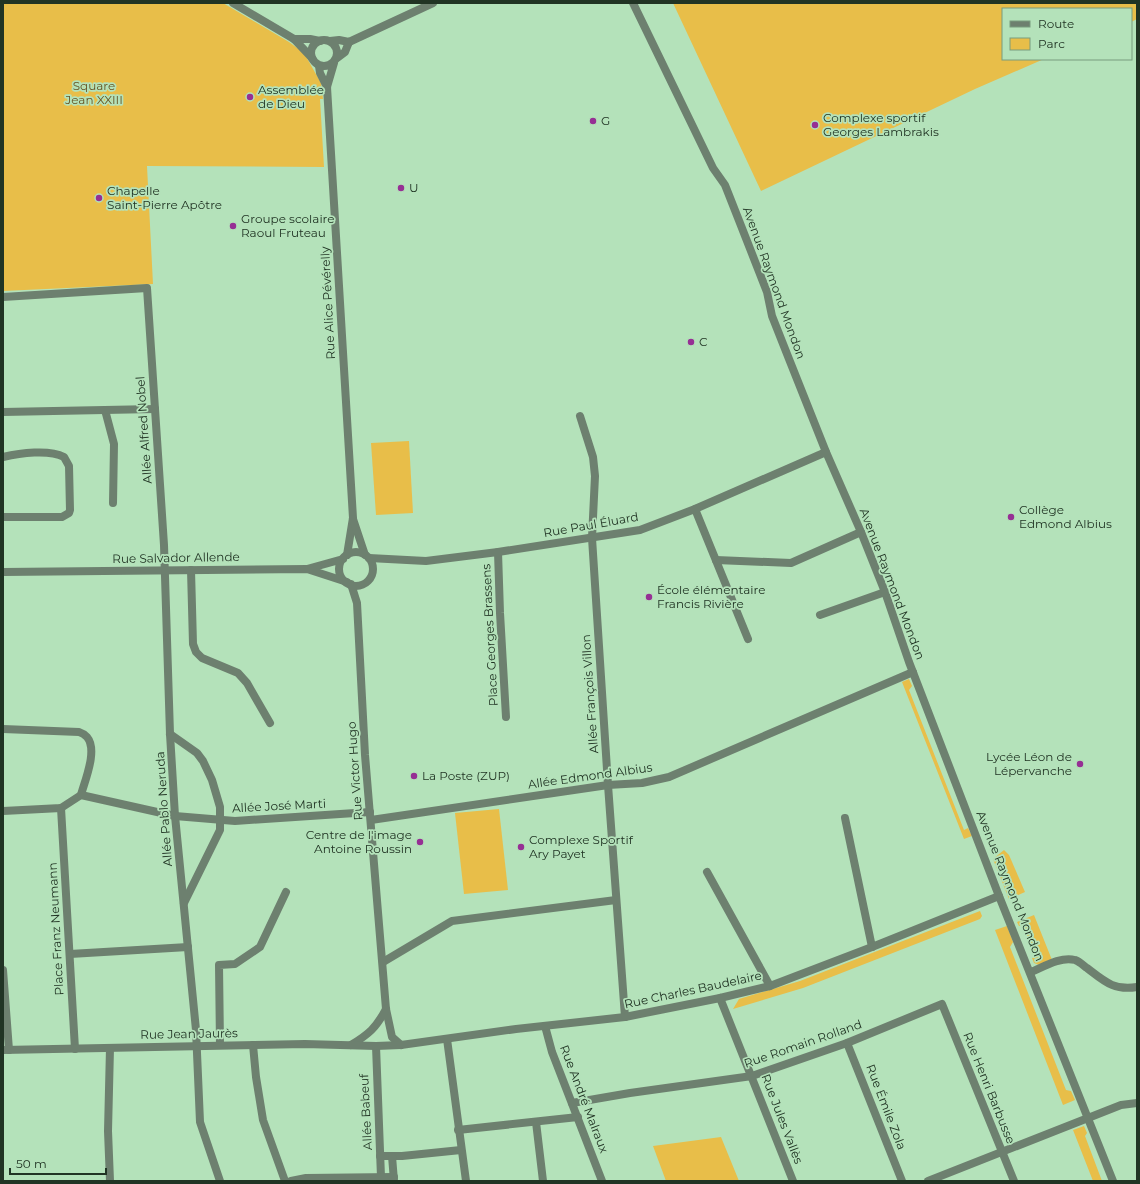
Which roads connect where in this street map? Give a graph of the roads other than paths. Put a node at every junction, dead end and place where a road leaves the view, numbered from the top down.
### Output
1 (233, 3) edge
2 (433, 3) edge
3 (633, 3) edge
4 (294, 39) junction
5 (320, 40) junction
6 (330, 41) junction
7 (349, 42) junction
8 (312, 58) junction
9 (336, 61) junction
10 (319, 66) junction
11 (327, 87) junction
12 (3, 297) edge
13 (155, 409) junction
14 (105, 410) junction
15 (3, 412) edge
16 (580, 416) dead end
17 (826, 452) junction
18 (3, 457) edge
19 (113, 503) dead end
20 (695, 509) junction
21 (3, 517) edge
22 (353, 518) junction
23 (862, 532) junction
24 (592, 538) junction
25 (498, 552) junction
26 (367, 556) junction
27 (345, 557) junction
28 (716, 560) junction
29 (308, 569) junction
30 (191, 570) junction
31 (164, 571) junction
32 (3, 572) edge
33 (349, 583) junction
34 (885, 592) junction
35 (820, 615) dead end
36 (748, 639) dead end
37 (913, 672) junction
38 (506, 717) dead end
39 (270, 723) dead end
40 (3, 729) edge
41 (170, 734) junction
42 (608, 785) junction
43 (82, 795) junction
44 (61, 808) junction
45 (3, 811) edge
46 (175, 816) junction
47 (370, 816) junction
48 (845, 818) dead end
49 (221, 820) junction
50 (707, 872) dead end
51 (286, 892) dead end
52 (1000, 896) junction
53 (616, 900) junction
54 (184, 903) junction
55 (188, 947) junction
56 (872, 947) junction
57 (70, 954) junction
58 (383, 962) junction
59 (3, 970) edge
60 (1031, 972) junction
61 (770, 986) junction
62 (1137, 987) edge
63 (720, 998) junction
64 (942, 1004) joint
65 (386, 1009) junction
66 (625, 1017) junction
67 (545, 1026) junction
68 (446, 1039) junction
69 (847, 1043) junction
70 (220, 1045) junction
71 (253, 1045) junction
72 (351, 1045) junction
73 (401, 1045) junction
74 (197, 1046) junction
75 (376, 1046) junction
76 (110, 1048) junction
77 (75, 1049) junction
78 (6, 1050) edge
79 (752, 1076) junction
80 (572, 1103) junction
81 (1137, 1103) edge
82 (578, 1117) junction
83 (1088, 1118) junction
84 (536, 1122) junction
85 (458, 1130) junction
86 (461, 1150) junction
87 (1003, 1153) junction
88 (380, 1156) junction
89 (392, 1156) junction
90 (381, 1177) junction
91 (394, 1179) edge
92 (110, 1181) edge
93 (220, 1181) edge
94 (285, 1181) edge
95 (291, 1181) edge
96 (466, 1181) edge
97 (543, 1181) edge
98 (602, 1181) edge
99 (793, 1181) edge
100 (902, 1181) edge
101 (928, 1181) edge
102 (1014, 1181) edge
103 (1113, 1181) edge

1 - 4 street
2 - 7 street
3 - 17 street, Avenue Raymond Mondon
4 - 5 street
4 - 8 street
5 - 6 street
5 - 8 street
6 - 7 street
6 - 9 street
7 - 9 street
8 - 10 street
9 - 10 street
9 - 11 street, Rue Alice Pévérelly
10 - 11 street, Rue Alice Pévérelly
11 - 22 street, Rue Alice Pévérelly
12 - 13 street, Allée Alfred Nobel
13 - 14 street
13 - 31 street, Allée Alfred Nobel
14 - 15 street
14 - 19 street
16 - 24 street, Allée François Villon
17 - 20 street, Rue Paul Éluard
17 - 23 street, Avenue Raymond Mondon
18 - 21 street
20 - 24 street, Rue Paul Éluard
20 - 28 street
22 - 26 street, Rue Alice Pévérelly
22 - 27 street, Rue Alice Pévérelly
23 - 28 street
23 - 34 street, Avenue Raymond Mondon
24 - 25 street, Rue Paul Éluard
24 - 42 street, Allée François Villon
25 - 26 street, Rue Paul Éluard
25 - 38 street, Place Georges Brassens
26 - 27 street
26 - 33 street
27 - 29 street
27 - 33 street
28 - 36 street
29 - 30 street, Rue Salvador Allende
29 - 33 street, Rue Salvador Allende
30 - 31 street, Rue Salvador Allende
30 - 39 street
31 - 32 street, Rue Salvador Allende
31 - 41 street, Allée Pablo Neruda
33 - 47 street, Rue Victor Hugo
34 - 35 street
34 - 37 street, Avenue Raymond Mondon
37 - 42 street, Allée Edmond Albius
37 - 52 street, Avenue Raymond Mondon
40 - 43 street
41 - 46 street, Allée Pablo Neruda
41 - 49 street
42 - 47 street, Allée Edmond Albius
42 - 53 street, Allée François Villon
43 - 44 street
43 - 46 street, Allée José Marti
44 - 45 street
44 - 57 street, Place Franz Neumann
46 - 49 street, Allée José Marti
46 - 54 street, Allée Pablo Neruda
47 - 49 street, Allée José Marti
47 - 58 street, Rue Victor Hugo
48 - 56 street
49 - 54 street
50 - 61 street
51 - 70 street
52 - 56 street, Rue Charles Baudelaire
52 - 60 street, Avenue Raymond Mondon
53 - 58 street
53 - 66 street, Allée François Villon
54 - 55 street, Allée Pablo Neruda
55 - 57 street
55 - 74 street, Allée Pablo Neruda
56 - 61 street, Rue Charles Baudelaire
57 - 77 street, Place Franz Neumann
58 - 65 street, Rue Victor Hugo
59 - 78 street
60 - 62 street
60 - 83 street, Avenue Raymond Mondon
61 - 63 street, Rue Charles Baudelaire
63 - 66 street, Rue Charles Baudelaire
63 - 79 street, Rue Jules Vallès
64 - 69 street, Rue Romain Rolland
64 - 87 street, Rue Henri Barbusse
65 - 72 street
65 - 73 street, Rue Victor Hugo
66 - 67 street, Rue Charles Baudelaire
67 - 68 street, Rue Charles Baudelaire
67 - 80 street, Rue André Malraux
68 - 73 street, Rue Charles Baudelaire
68 - 85 street
69 - 79 street, Rue Romain Rolland
69 - 100 street, Rue Émile Zola
70 - 71 street, Rue Jean Jaurès
70 - 74 street, Rue Jean Jaurès
71 - 72 street, Rue Jean Jaurès
71 - 94 street
72 - 75 street, Rue Jean Jaurès
73 - 75 street, Rue Charles Baudelaire
74 - 76 street, Rue Jean Jaurès
74 - 93 street, Allée Pablo Neruda
75 - 88 street, Allée Babeuf
76 - 77 street, Rue Jean Jaurès
76 - 92 street
77 - 78 street, Rue Jean Jaurès
79 - 80 street, Rue Romain Rolland
79 - 99 street, Rue Jules Vallès
80 - 82 street, Rue André Malraux
81 - 83 street
82 - 84 street
82 - 98 street, Rue André Malraux
83 - 87 street
83 - 103 street, Avenue Raymond Mondon
84 - 85 street
84 - 97 street
85 - 86 street
86 - 89 street
86 - 96 street
87 - 101 street
87 - 102 street, Rue Henri Barbusse
88 - 89 street
88 - 90 street, Allée Babeuf
89 - 91 street
90 - 91 street
90 - 95 street

